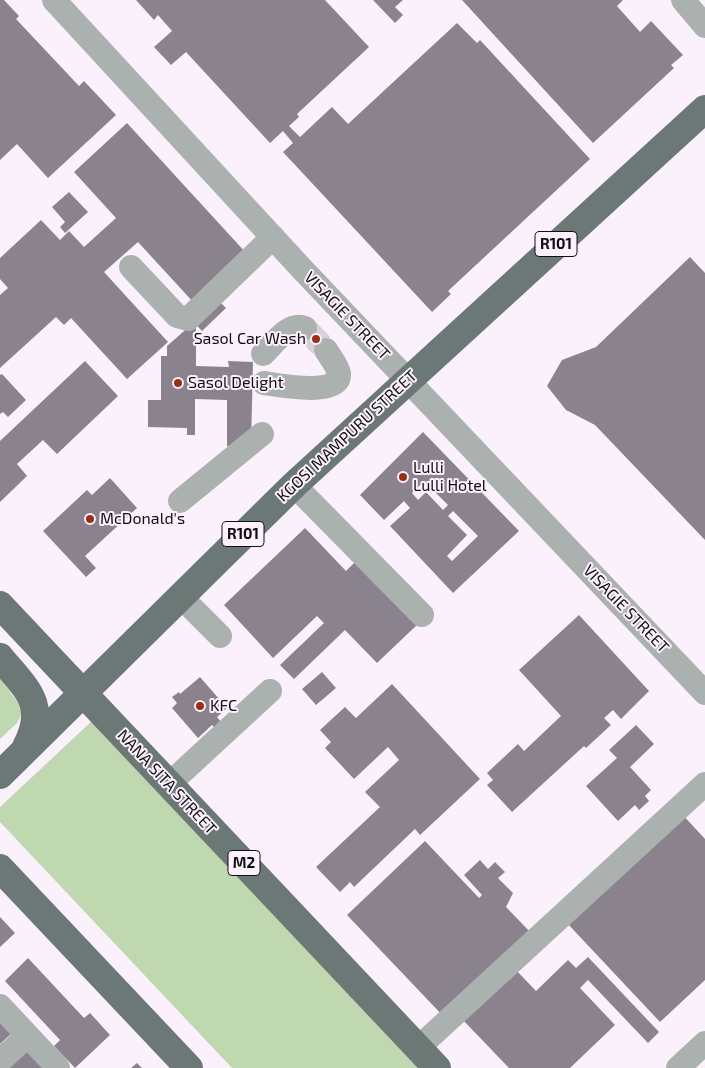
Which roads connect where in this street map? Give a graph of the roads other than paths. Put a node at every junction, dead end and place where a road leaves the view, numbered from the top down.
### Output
1 (54, 0) edge
2 (683, 0) edge
3 (705, 26) edge
4 (705, 109) edge
5 (273, 237) junction
6 (131, 267) dead end
7 (305, 328) dead end
8 (326, 350) tunnel mouth
9 (264, 354) dead end
10 (407, 380) junction
11 (264, 383) dead end
12 (262, 434) dead end
13 (294, 485) junction
14 (180, 502) dead end
15 (180, 596) junction
16 (0, 605) edge
17 (422, 615) dead end
18 (220, 636) dead end
19 (0, 657) edge
20 (270, 691) dead end
21 (82, 692) junction
22 (705, 693) edge
23 (23, 753) junction
24 (0, 775) edge
25 (169, 784) junction
26 (705, 784) edge
27 (0, 868) edge
28 (0, 1006) edge
29 (27, 1036) junction
30 (705, 1043) edge
31 (418, 1048) junction
32 (0, 1061) edge
33 (58, 1068) edge
34 (189, 1068) edge
35 (437, 1068) edge
36 (678, 1068) edge

1 - 5 street, VISAGIE STREET
2 - 3 street
4 - 10 main road, KGOSI MAMPURU STREET / R101
5 - 6 street
5 - 10 street, VISAGIE STREET
7 - 9 street
8 - 11 street
10 - 13 main road, KGOSI MAMPURU STREET / R101
10 - 22 street, VISAGIE STREET
12 - 14 street
13 - 15 main road, KGOSI MAMPURU STREET / R101
13 - 17 street
15 - 18 street
15 - 21 main road, KGOSI MAMPURU STREET / R101
16 - 21 main road, NANA SITA STREET / M2
19 - 23 main road
20 - 25 street
21 - 23 main road, KGOSI MAMPURU STREET / R101
21 - 25 main road, NANA SITA STREET / M2
23 - 24 main road, KGOSI MAMPURU STREET / R101
25 - 31 main road, NANA SITA STREET / M2
26 - 31 street
27 - 34 main road
28 - 29 street
29 - 32 street
29 - 33 street
30 - 36 street
31 - 35 main road, NANA SITA STREET / M2

